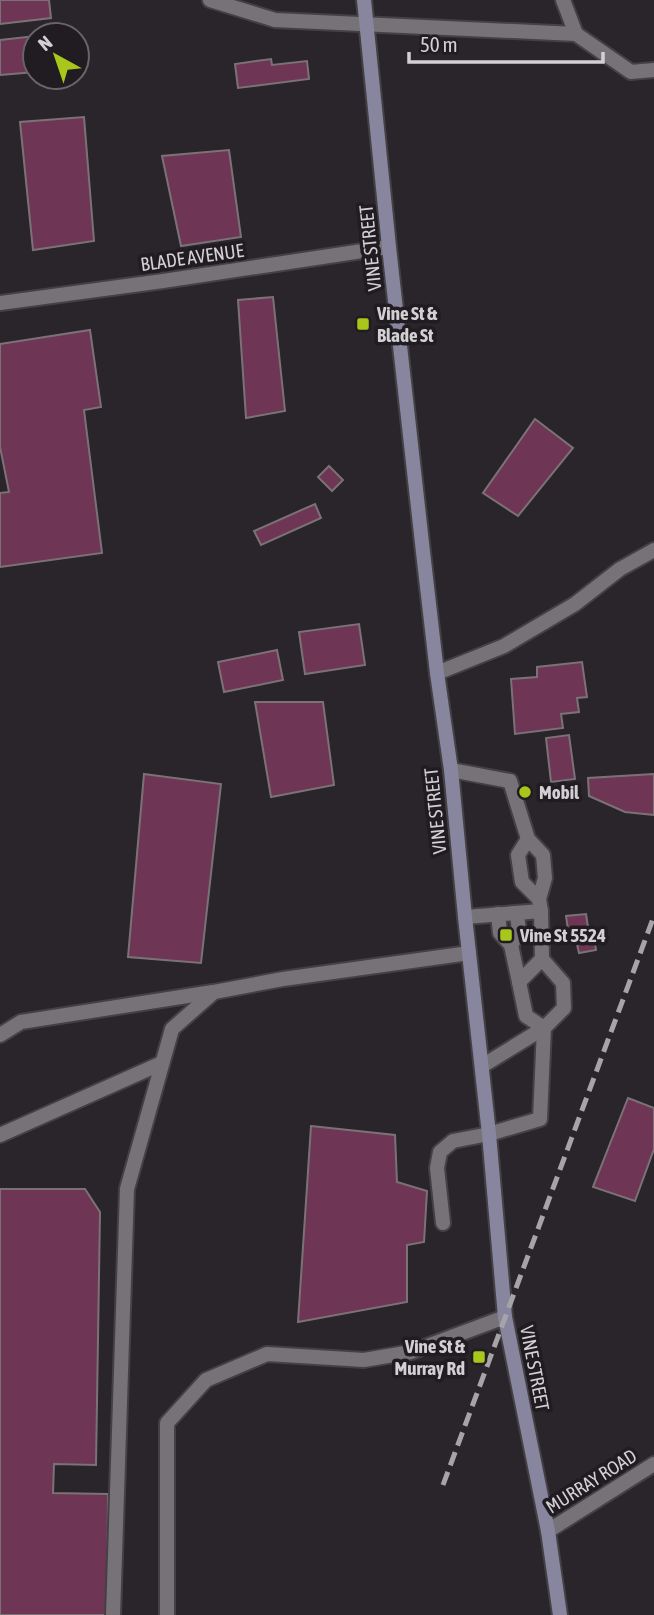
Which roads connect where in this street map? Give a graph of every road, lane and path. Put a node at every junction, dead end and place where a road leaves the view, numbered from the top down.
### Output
1 (211, 0) edge
2 (364, 0) edge
3 (563, 0) edge
4 (367, 25) junction
5 (576, 34) junction
6 (654, 71) edge
7 (389, 247) junction
8 (0, 303) edge
9 (654, 550) edge
10 (437, 673) junction
11 (452, 770) junction
12 (528, 839) junction
13 (540, 905) junction
14 (517, 913) junction
15 (498, 914) junction
16 (465, 917) junction
17 (511, 945) junction
18 (469, 953) junction
19 (542, 959) junction
20 (519, 982) junction
21 (214, 992) junction
22 (544, 1028) junction
23 (0, 1035) edge
24 (162, 1063) junction
25 (482, 1066) junction
26 (489, 1134) junction
27 (0, 1135) edge
28 (443, 1223) dead end
29 (505, 1317) junction
30 (654, 1464) edge
31 (548, 1531) junction
32 (113, 1615) edge
33 (167, 1615) edge
34 (559, 1615) edge

1 - 4 street
2 - 4 main road, VINE STREET
3 - 5 street
4 - 5 street
4 - 7 main road, VINE STREET
5 - 6 street
7 - 8 street, BLADE AVENUE
7 - 10 main road, VINE STREET
9 - 10 street
10 - 11 main road, VINE STREET
11 - 12 street
11 - 16 main road, VINE STREET
12 - 13 street
12 - 13 street
13 - 14 street
13 - 19 street
14 - 15 street
14 - 17 street
15 - 16 street
15 - 17 street
16 - 18 main road, VINE STREET
17 - 20 street
18 - 21 street
18 - 25 main road, VINE STREET
19 - 20 street
19 - 22 street
20 - 22 street
21 - 23 street
21 - 24 street
22 - 25 street
22 - 26 street
24 - 27 street
24 - 32 street
25 - 26 main road, VINE STREET
26 - 28 street
26 - 29 main road, VINE STREET
29 - 31 main road, VINE STREET
29 - 33 street
30 - 31 street, MURRAY ROAD
31 - 34 main road, VINE STREET

